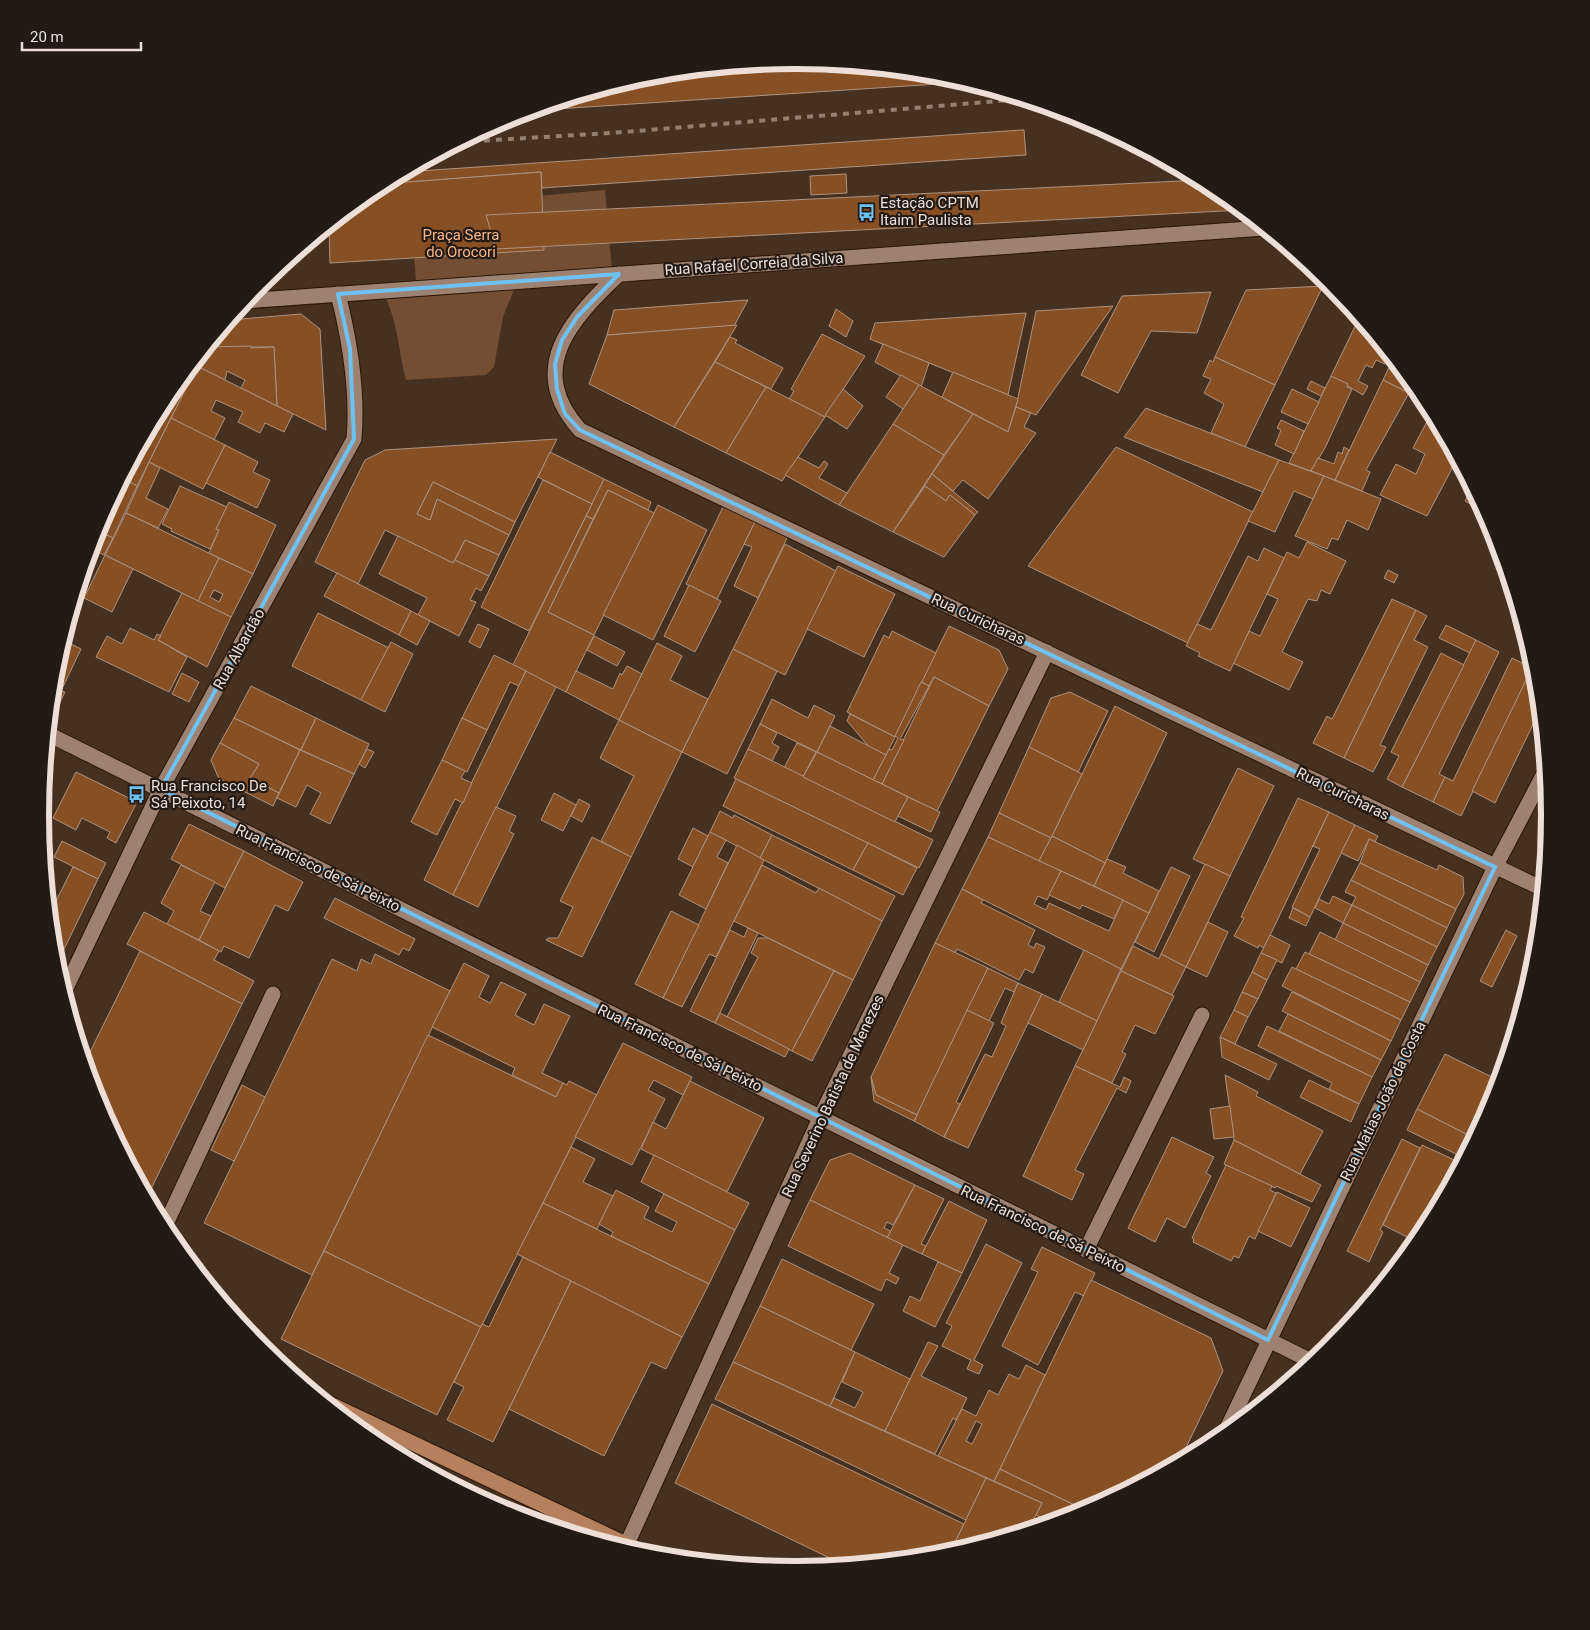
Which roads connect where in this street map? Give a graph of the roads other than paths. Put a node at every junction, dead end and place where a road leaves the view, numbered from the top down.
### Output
1 (1256, 229) edge
2 (619, 274) junction
3 (338, 294) junction
4 (255, 300) edge
5 (1047, 652) junction
6 (53, 736) edge
7 (1540, 781) edge
8 (161, 789) junction
9 (1495, 866) junction
10 (1538, 886) edge
11 (68, 983) edge
12 (273, 994) dead end
13 (1202, 1015) dead end
14 (820, 1118) junction
15 (168, 1219) edge
16 (1086, 1250) junction
17 (1268, 1340) junction
18 (1306, 1359) edge
19 (349, 1413) edge
20 (1231, 1420) edge
21 (618, 1540) edge
22 (628, 1542) edge

1 - 2 street, Rua Rafael Correia da Silva
2 - 3 street, Rua Rafael Correia da Silva
2 - 5 street, Rua Curicharas
3 - 4 street, Rua Rafael Correia da Silva
3 - 8 street, Rua Albardão
5 - 9 street, Rua Curicharas
5 - 14 street, Rua Severino Batista de Menezes
6 - 8 street, Rua Francisco de Sá Peixto
7 - 9 street, Rua Matias João da Costa
8 - 11 street, Rua Albardão
8 - 14 street, Rua Francisco de Sá Peixto
9 - 10 street, Rua Curicharas
9 - 17 street, Rua Matias João da Costa
12 - 15 street
13 - 16 street
14 - 16 street, Rua Francisco de Sá Peixto
14 - 22 street, Rua Severino Batista de Menezes
16 - 17 street, Rua Francisco de Sá Peixto
17 - 18 street, Rua Francisco de Sá Peixto
17 - 20 street, Rua Matias João da Costa
19 - 21 main road

